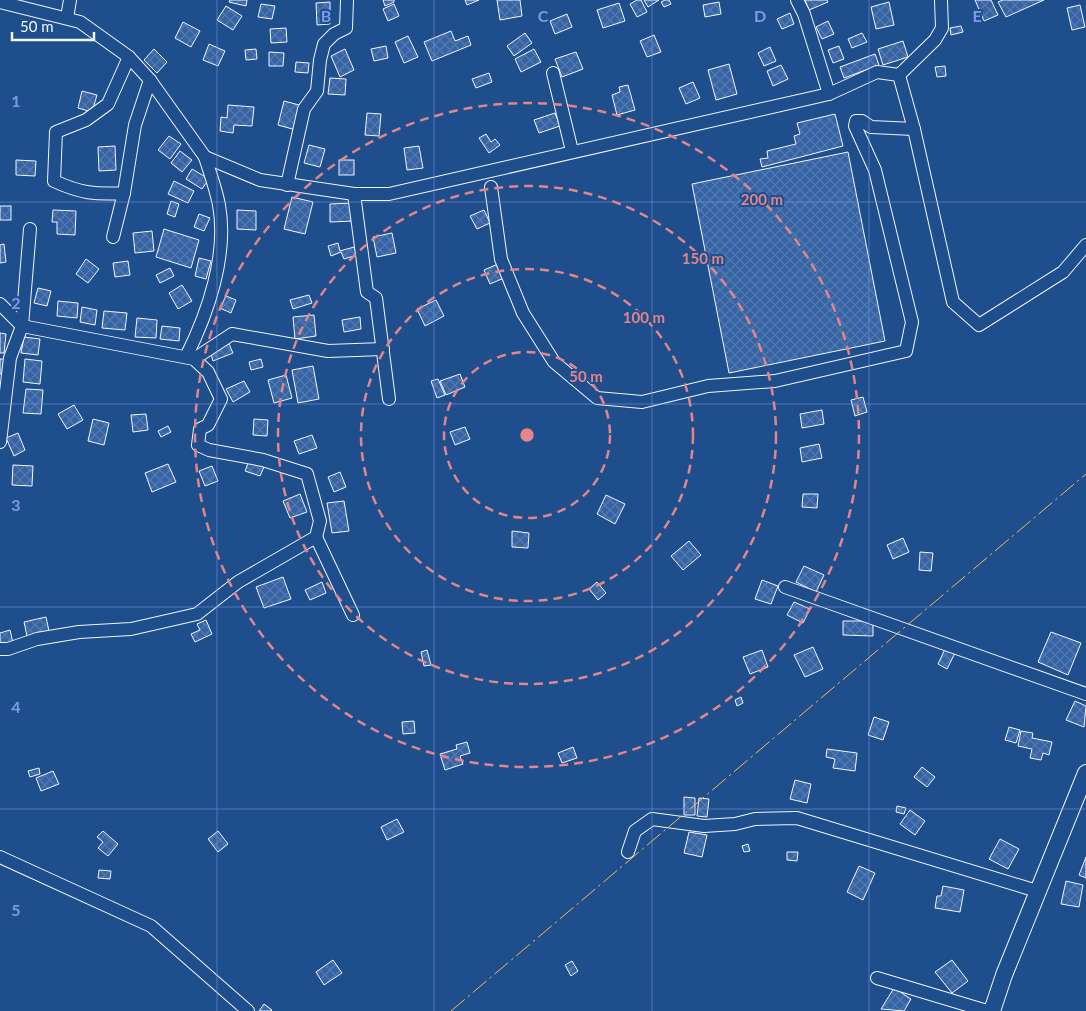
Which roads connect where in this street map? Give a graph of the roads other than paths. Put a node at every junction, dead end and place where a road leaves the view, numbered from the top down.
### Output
1 (70, 0) edge
2 (347, 0) edge
3 (797, 0) edge
4 (941, 0) edge
5 (0, 2) edge
6 (67, 18) junction
7 (129, 57) junction
8 (553, 72) dead end
9 (899, 75) junction
10 (150, 80) junction
11 (829, 94) junction
12 (914, 129) junction
13 (572, 151) junction
14 (205, 157) junction
15 (287, 185) junction
16 (491, 187) dead end
17 (124, 193) junction
18 (354, 194) junction
19 (30, 229) dead end
20 (113, 237) dead end
21 (1086, 245) edge
22 (0, 304) edge
23 (22, 326) junction
24 (383, 349) junction
25 (190, 358) junction
26 (390, 399) dead end
27 (0, 442) edge
28 (316, 537) junction
29 (786, 587) dead end
30 (353, 615) dead end
31 (0, 648) edge
32 (1086, 694) edge
33 (1086, 773) edge
34 (628, 852) dead end
35 (0, 857) edge
36 (1037, 891) junction
37 (877, 978) dead end
38 (248, 1011) edge
39 (986, 1011) edge
40 (992, 1011) edge

1 - 6 street
2 - 15 street
3 - 11 street
4 - 9 street
5 - 6 street
6 - 7 street
7 - 10 street
7 - 17 street
8 - 13 street
9 - 11 street
9 - 12 street
10 - 14 street
10 - 17 street
11 - 13 street
12 - 16 street
12 - 21 street
13 - 18 street
14 - 15 street
14 - 25 street
15 - 18 street
17 - 20 street
18 - 24 street
19 - 23 street
22 - 23 street
23 - 25 street
23 - 27 street
24 - 25 street
24 - 26 street
25 - 28 street
28 - 30 street
28 - 31 street
29 - 32 street
33 - 36 main road
34 - 36 street
35 - 38 street
36 - 40 main road
37 - 39 street

